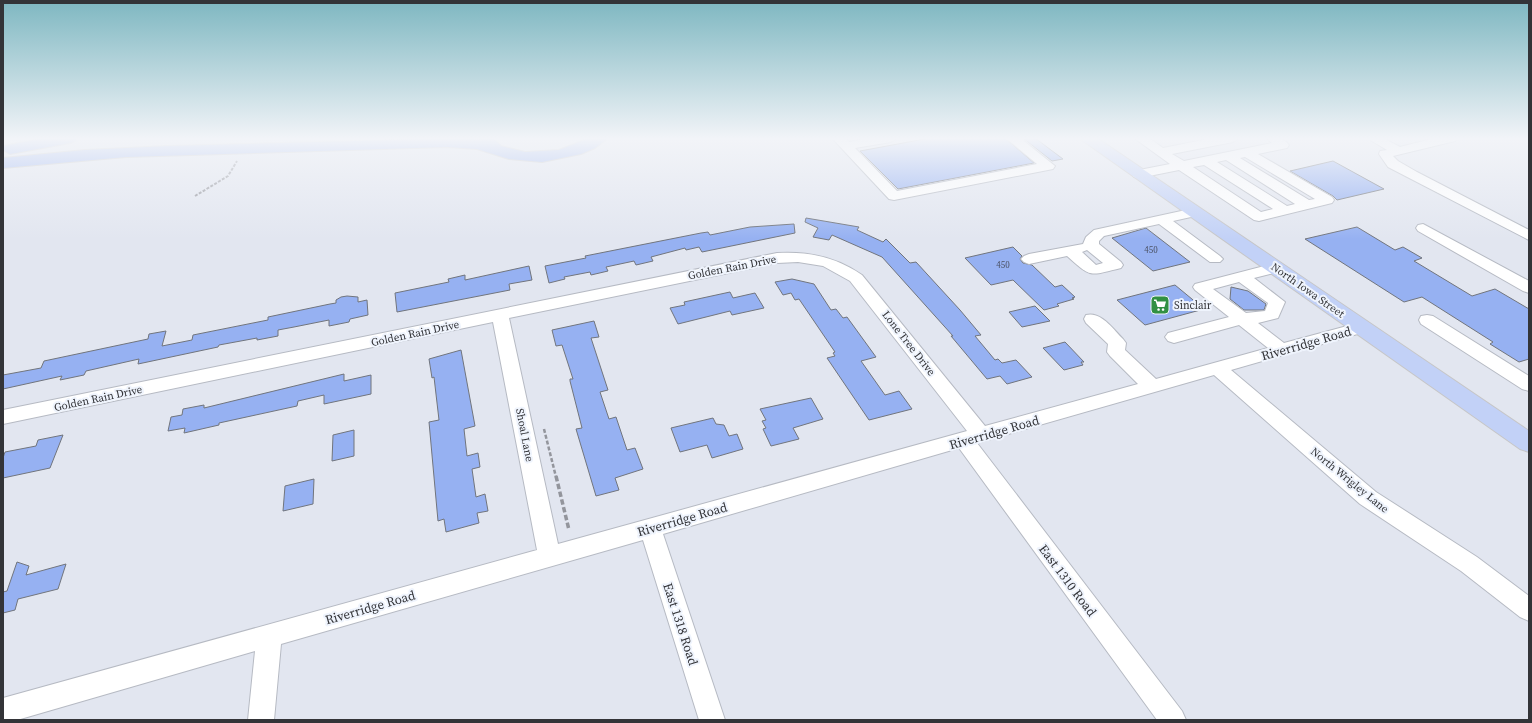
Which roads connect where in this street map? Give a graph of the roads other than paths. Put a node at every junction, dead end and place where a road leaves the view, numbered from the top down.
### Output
1 (871, 172) edge
2 (1019, 172) edge
3 (1136, 172) edge
4 (1149, 172) edge
5 (1190, 172) edge
6 (1223, 172) edge
7 (1253, 172) edge
8 (1279, 172) edge
9 (1408, 172) edge
10 (1139, 174) junction
11 (1307, 205) junction
12 (1285, 211) junction
13 (1195, 212) junction
14 (1162, 220) junction
15 (1423, 228) dead end
16 (1529, 236) edge
17 (1092, 246) junction
18 (1070, 250) junction
19 (1029, 259) dead end
20 (1215, 260) dead end
21 (827, 262) joint
22 (1276, 268) junction
23 (1242, 277) junction
24 (1529, 288) edge
25 (500, 315) junction
26 (1242, 318) junction
27 (1092, 319) dead end
28 (1427, 320) dead end
29 (1362, 327) junction
30 (1174, 337) dead end
31 (1282, 350) junction
32 (1218, 368) junction
33 (1529, 385) edge
34 (1153, 387) junction
35 (3, 417) edge
36 (972, 438) junction
37 (1529, 443) edge
38 (650, 527) junction
39 (549, 556) junction
40 (1529, 610) edge
41 (268, 635) junction
42 (3, 711) edge
43 (261, 720) edge
44 (712, 720) edge
45 (1173, 720) edge

1 - 2 street
3 - 10 main road, North Iowa Street
4 - 10 street
5 - 12 street
6 - 12 street
7 - 11 street
8 - 11 street
9 - 16 street
10 - 13 main road, North Iowa Street
11 - 12 street
13 - 14 street
13 - 22 main road, North Iowa Street
14 - 17 street
14 - 20 street
15 - 24 street
17 - 18 street
17 - 18 street
18 - 19 street
21 - 25 street, Golden Rain Drive
21 - 36 street, Lone Tree Drive
22 - 23 street
22 - 29 main road, North Iowa Street
23 - 26 street
23 - 26 street
25 - 35 street, Golden Rain Drive
25 - 39 street, Shoal Lane
26 - 30 street
26 - 31 street
27 - 34 street
28 - 33 street
29 - 31 street, Riverridge Road
29 - 37 main road, North Iowa Street
31 - 32 street, Riverridge Road
32 - 34 street, Riverridge Road
32 - 40 street, North Wrigley Lane
34 - 36 street, Riverridge Road
36 - 38 street, Riverridge Road
36 - 45 street, East 1310 Road
38 - 39 street, Riverridge Road
38 - 44 street, East 1318 Road
39 - 41 street, Riverridge Road
41 - 42 street, Riverridge Road
41 - 43 street

